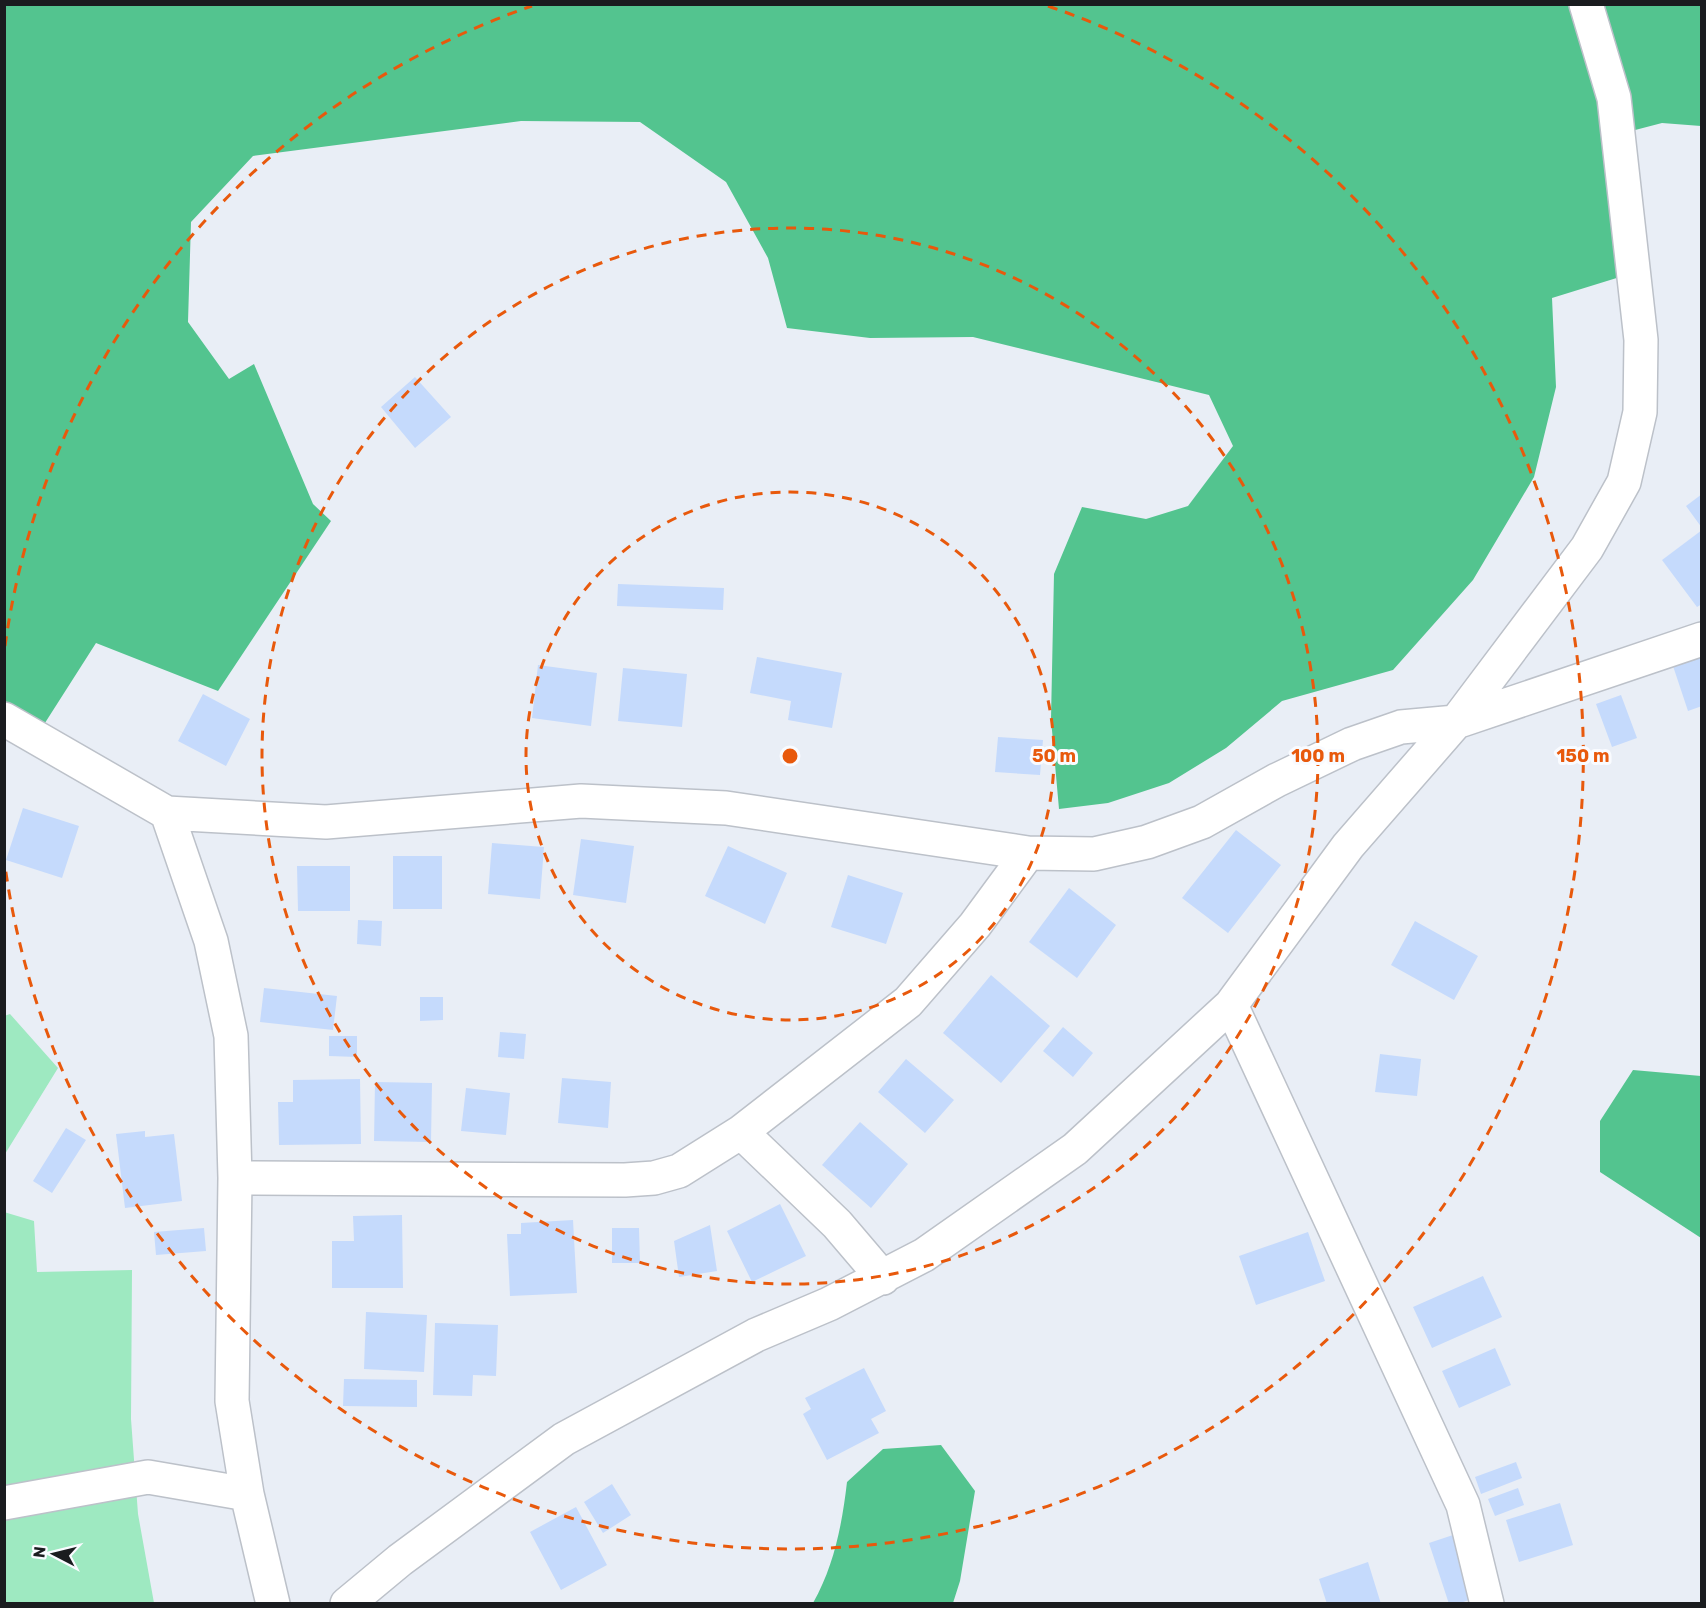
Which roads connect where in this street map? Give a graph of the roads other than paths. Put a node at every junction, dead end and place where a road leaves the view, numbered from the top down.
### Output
1 (1586, 4) edge
2 (1701, 639) edge
3 (4, 719) edge
4 (1456, 722) junction
5 (167, 813) junction
6 (1028, 853) junction
7 (1231, 1005) junction
8 (741, 1132) junction
9 (235, 1178) junction
10 (883, 1278) junction
11 (247, 1494) junction
12 (4, 1503) edge
13 (273, 1604) edge
14 (347, 1604) edge
15 (1487, 1604) edge

1 - 4 street
2 - 4 street
3 - 5 street
4 - 6 street
4 - 7 street
5 - 6 street
5 - 9 street
6 - 8 street
7 - 10 street
7 - 15 street
8 - 9 street
8 - 10 street
9 - 11 street
10 - 14 street
11 - 12 street
11 - 13 street

